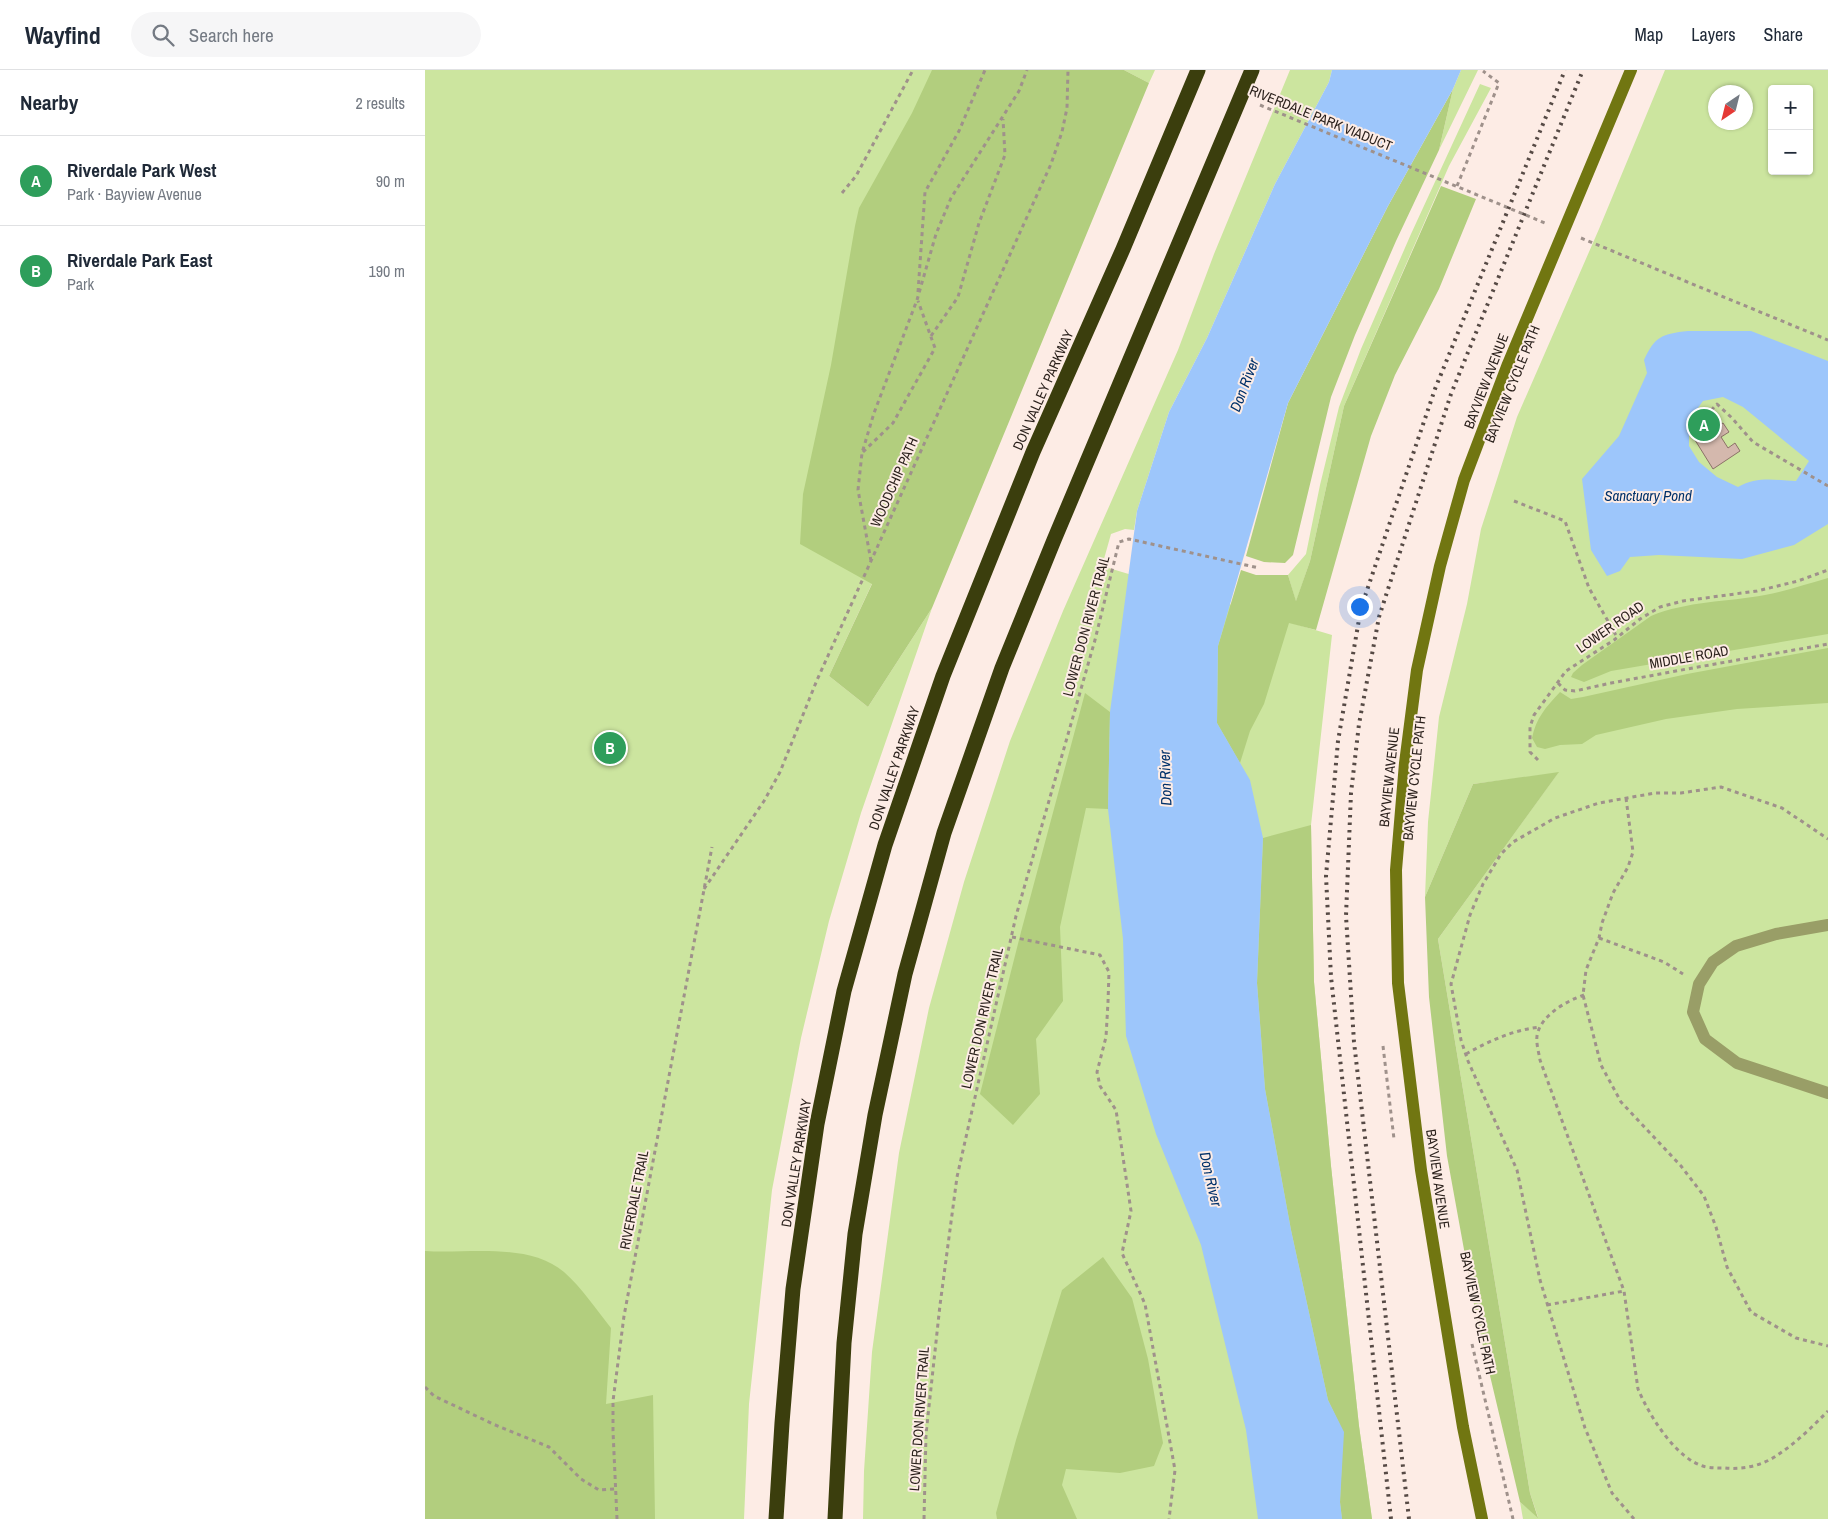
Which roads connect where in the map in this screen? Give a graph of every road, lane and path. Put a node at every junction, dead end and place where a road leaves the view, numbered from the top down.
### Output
1 (913, 70) edge
2 (985, 70) edge
3 (1027, 70) edge
4 (1068, 70) edge
5 (1198, 70) edge
6 (1252, 70) edge
7 (1631, 70) edge
8 (1483, 71) edge
9 (1258, 104) dead end
10 (1003, 118) junction
11 (842, 193) dead end
12 (1547, 221) dead end
13 (1543, 230) dead end
14 (1585, 233) dead end
15 (1582, 242) dead end
16 (1671, 275) dead end
17 (917, 300) junction
18 (931, 336) junction
19 (1828, 340) edge
20 (1695, 428) dead end
21 (862, 453) junction
22 (1828, 486) edge
23 (1514, 501) dead end
24 (871, 561) junction
25 (1259, 568) dead end
26 (1828, 570) edge
27 (1617, 637) junction
28 (1828, 644) edge
29 (1557, 683) junction
30 (1538, 760) dead end
31 (1626, 798) junction
32 (1828, 839) edge
33 (712, 847) dead end
34 (704, 889) junction
35 (1828, 926) edge
36 (1012, 937) junction
37 (1599, 938) junction
38 (1699, 984) junction
39 (1583, 995) junction
40 (1540, 1027) junction
41 (1383, 1045) dead end
42 (1465, 1054) junction
43 (1828, 1093) edge
44 (1395, 1146) dead end
45 (1624, 1291) junction
46 (1547, 1305) junction
47 (1471, 1340) dead end
48 (1828, 1346) edge
49 (425, 1388) edge
50 (1828, 1411) edge
51 (615, 1489) junction
52 (617, 1519) edge
53 (776, 1519) edge
54 (835, 1519) edge
55 (924, 1519) edge
56 (1169, 1519) edge
57 (1482, 1519) edge
58 (1513, 1519) edge
59 (1634, 1519) edge

1 - 11 path
2 - 17 path
3 - 10 path
4 - 24 path, WOODCHIP PATH
5 - 53 highway, DON VALLEY PARKWAY
6 - 54 highway
7 - 57 main road, BAYVIEW AVENUE
8 - 9 path, RIVERDALE PARK VIADUCT
10 - 17 path
10 - 18 path
12 - 13 path
14 - 15 path
16 - 19 path
17 - 18 path
17 - 21 path
18 - 21 path
20 - 22 path
21 - 24 path
23 - 27 path
24 - 34 path, WOODCHIP PATH
25 - 36 path, LOWER DON RIVER TRAIL
26 - 27 path, LOWER ROAD
27 - 29 path, LOWER ROAD
28 - 29 path, MIDDLE ROAD
29 - 30 path, LOWER ROAD
31 - 32 path
31 - 37 path
31 - 42 path
33 - 34 path, RIVERDALE TRAIL
34 - 51 path, RIVERDALE TRAIL
35 - 38 lane
36 - 55 path, LOWER DON RIVER TRAIL
36 - 56 path
37 - 38 path
37 - 39 path
38 - 43 lane
39 - 40 path
39 - 48 path
40 - 42 path
40 - 45 path
41 - 44 path
42 - 46 path
45 - 46 path
45 - 50 path
46 - 59 path
47 - 58 path, BAYVIEW CYCLE PATH
49 - 51 path
51 - 52 path, RIVERDALE TRAIL

